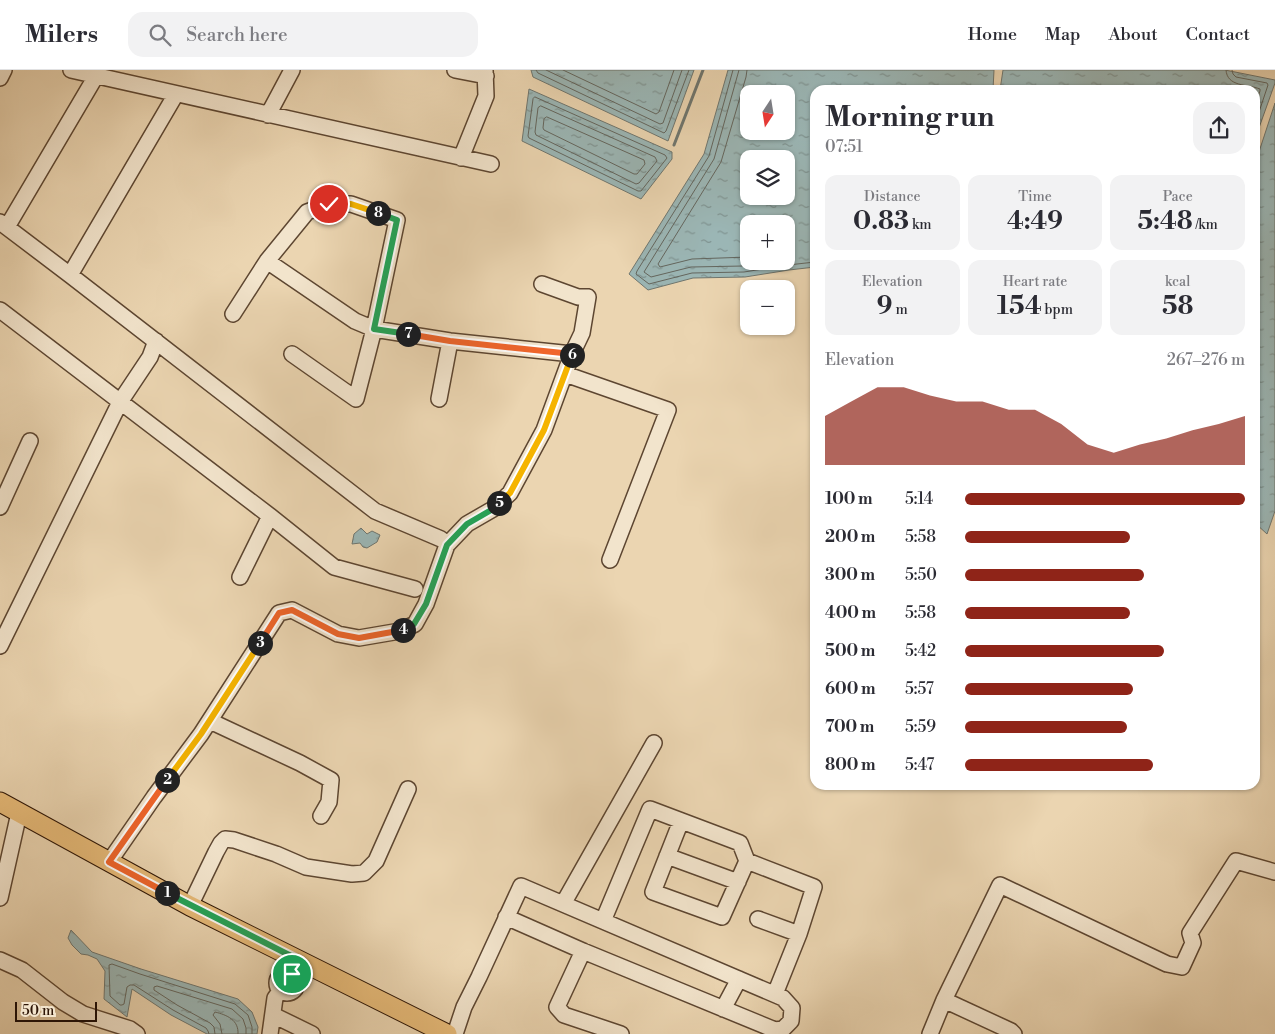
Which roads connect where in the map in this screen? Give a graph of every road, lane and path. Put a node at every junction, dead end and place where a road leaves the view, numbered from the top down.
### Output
1 (4, 70) edge
2 (70, 70) edge
3 (292, 70) edge
4 (455, 70) edge
5 (486, 73) edge
6 (96, 76) junction
7 (0, 78) edge
8 (176, 94) junction
9 (268, 115) junction
10 (461, 158) junction
11 (490, 164) dead end
12 (3, 225) edge
13 (267, 261) junction
14 (70, 275) junction
15 (542, 284) dead end
16 (0, 310) edge
17 (233, 314) dead end
18 (374, 329) junction
19 (156, 341) junction
20 (450, 341) junction
21 (292, 354) dead end
22 (572, 354) junction
23 (565, 374) junction
24 (439, 399) dead end
25 (120, 402) junction
26 (30, 441) dead end
27 (0, 505) edge
28 (270, 516) junction
29 (441, 539) dead end
30 (610, 560) dead end
31 (240, 577) dead end
32 (415, 589) dead end
33 (0, 646) edge
34 (210, 721) junction
35 (654, 743) dead end
36 (408, 788) dead end
37 (0, 802) edge
38 (19, 813) junction
39 (321, 816) dead end
40 (681, 821) junction
41 (667, 856) junction
42 (747, 861) junction
43 (109, 862) junction
44 (1275, 872) edge
45 (738, 882) junction
46 (0, 898) edge
47 (563, 904) junction
48 (190, 906) junction
49 (506, 917) junction
50 (758, 919) dead end
51 (603, 921) junction
52 (799, 934) junction
53 (583, 951) junction
54 (0, 960) edge
55 (297, 968) junction
56 (738, 979) junction
57 (775, 994) junction
58 (944, 1000) junction
59 (723, 1009) junction
60 (273, 1015) junction
61 (137, 1034) edge
62 (270, 1034) edge
63 (312, 1034) edge
64 (447, 1034) edge
65 (455, 1034) edge
66 (621, 1034) edge
67 (930, 1034) edge
68 (1014, 1034) edge

1 - 7 street
2 - 6 street
3 - 9 street
4 - 5 street
5 - 10 street
6 - 8 street
6 - 12 street
8 - 9 street
8 - 14 street
9 - 10 street
10 - 11 street
12 - 14 street
13 - 17 street
13 - 18 street
13 - 18 street
14 - 19 street
15 - 22 street
16 - 25 street
18 - 20 street
18 - 21 street
19 - 25 street
19 - 29 street
20 - 22 street
20 - 24 street
22 - 23 street
23 - 30 street
23 - 34 street
25 - 28 street
25 - 33 street
26 - 27 street
28 - 31 street
28 - 32 street
34 - 39 street
34 - 43 street
35 - 47 street
36 - 48 street
37 - 38 main road
38 - 43 main road
38 - 46 street
40 - 41 street
40 - 42 street
40 - 51 street
41 - 45 street
41 - 45 street
42 - 45 street
42 - 52 street
43 - 48 main road
44 - 58 street
47 - 49 street
47 - 51 street
48 - 55 main road
49 - 53 street
49 - 65 street
50 - 52 street
51 - 56 street
52 - 57 street
53 - 59 street
53 - 66 street
54 - 61 street
55 - 60 street
55 - 64 main road
56 - 57 street
56 - 59 street
57 - 59 street
58 - 67 street
58 - 68 street
60 - 62 street
60 - 63 street

